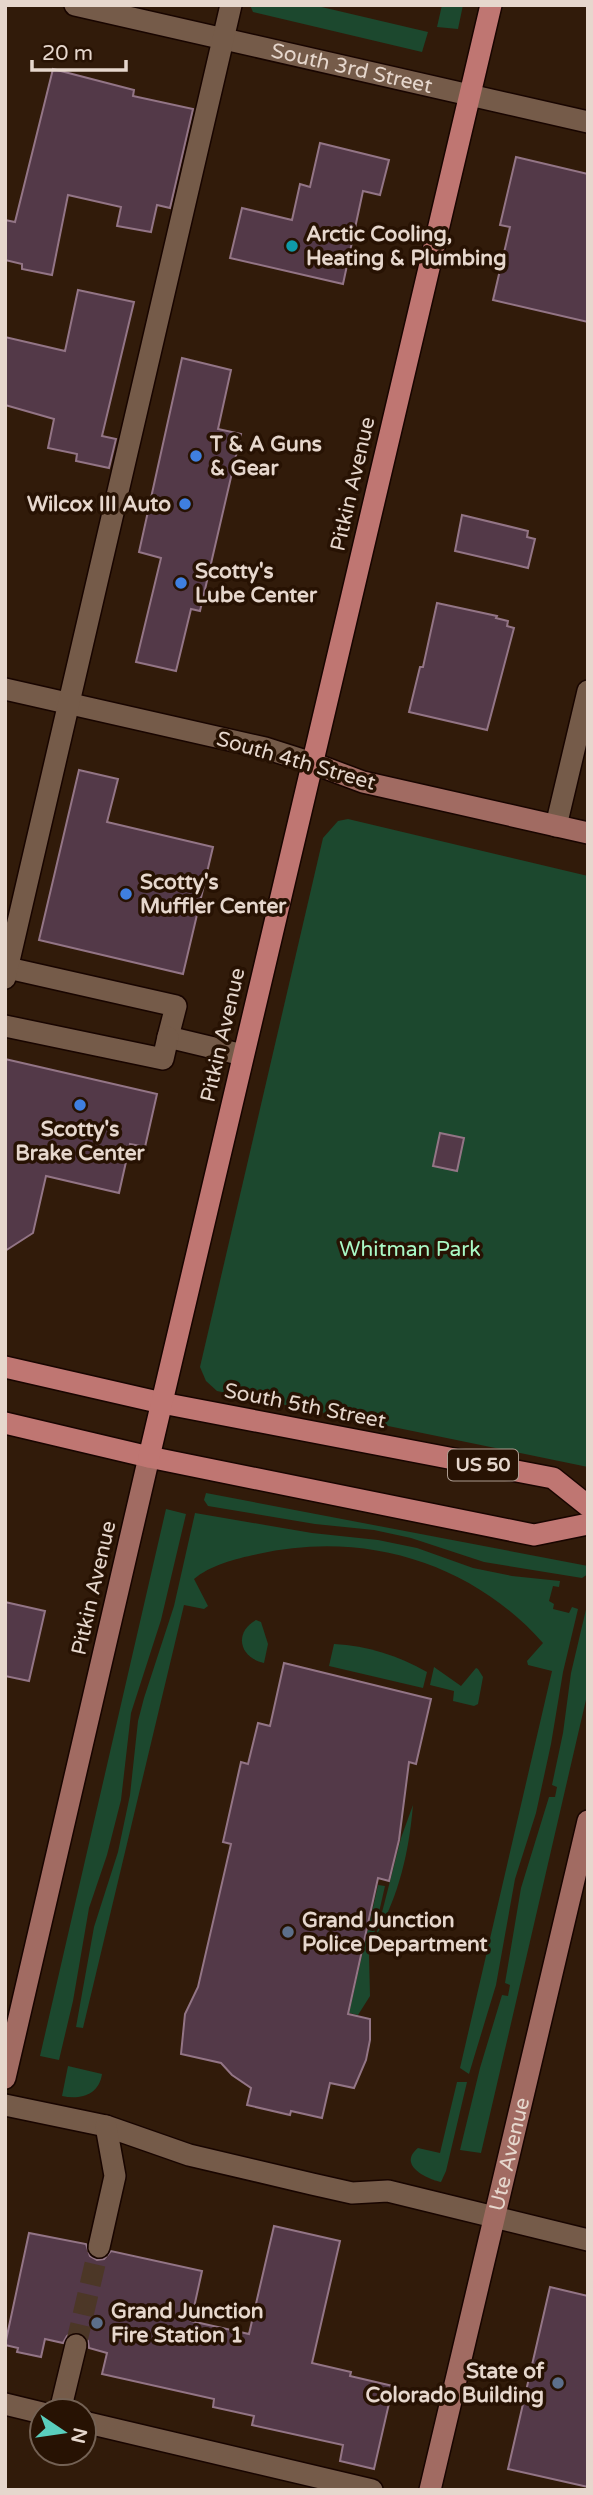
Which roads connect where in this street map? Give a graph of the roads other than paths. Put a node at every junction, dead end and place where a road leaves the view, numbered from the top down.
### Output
1 (75, 5) edge
2 (231, 5) edge
3 (491, 5) edge
4 (223, 39) junction
5 (470, 95) junction
6 (588, 122) edge
7 (5, 689) edge
8 (588, 691) edge
9 (68, 703) junction
10 (312, 763) junction
11 (556, 826) junction
12 (588, 833) edge
13 (7, 973) edge
14 (5, 1027) edge
15 (168, 1037) junction
16 (243, 1055) junction
17 (5, 1367) edge
18 (162, 1403) junction
19 (5, 1423) edge
20 (149, 1457) junction
21 (588, 1506) edge
22 (588, 1524) edge
23 (588, 1821) edge
24 (5, 2078) edge
25 (5, 2105) edge
26 (106, 2126) junction
27 (495, 2219) junction
28 (588, 2240) edge
29 (99, 2246) tunnel mouth
30 (76, 2345) tunnel mouth
31 (63, 2397) edge
32 (5, 2404) edge
33 (28, 2410) edge
34 (98, 2425) edge
35 (372, 2490) edge
36 (430, 2490) edge

1 - 4 street, South 3rd Street
2 - 4 street
3 - 5 highway, Pitkin Avenue
4 - 5 street, South 3rd Street
4 - 9 street
5 - 6 street, South 3rd Street
5 - 10 highway, Pitkin Avenue
7 - 9 street, South 4th Street
8 - 11 street
9 - 10 street, South 4th Street
9 - 13 street
10 - 11 main road, South 4th Street
10 - 16 highway, Pitkin Avenue
11 - 12 main road, South 4th Street
13 - 15 street
14 - 15 street
15 - 16 street
16 - 18 highway, Pitkin Avenue
17 - 18 highway, South 5th Street / US 50
18 - 20 highway, Pitkin Avenue
18 - 21 highway, South 5th Street / US 50
19 - 20 highway
20 - 22 highway
20 - 24 main road, Pitkin Avenue
23 - 27 main road, Ute Avenue
25 - 26 street
26 - 27 street
26 - 29 street
27 - 28 street
27 - 36 main road, Ute Avenue
30 - 31 street
32 - 33 street
34 - 35 street

